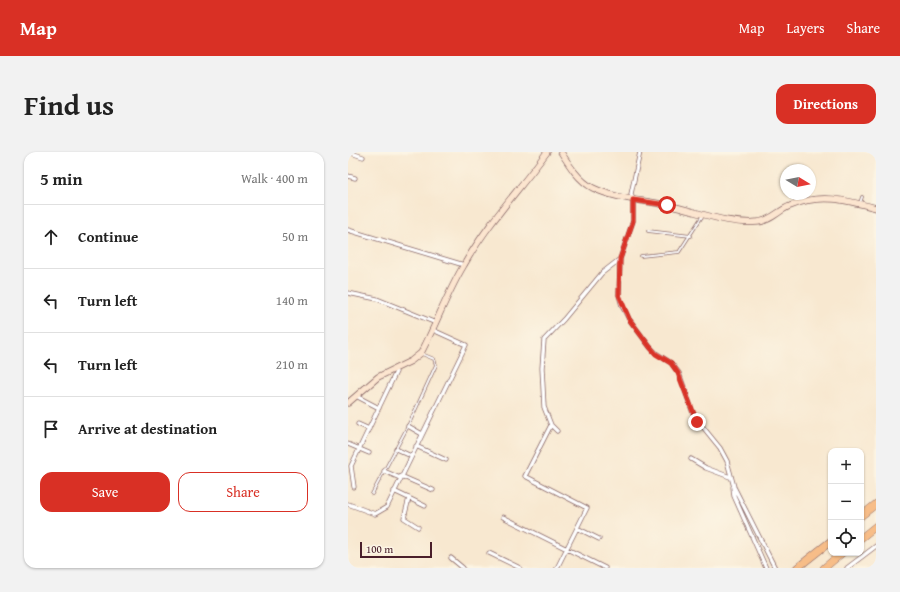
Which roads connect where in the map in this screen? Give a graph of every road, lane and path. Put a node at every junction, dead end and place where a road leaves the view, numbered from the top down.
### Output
1 (348, 152) edge
2 (547, 152) edge
3 (561, 152) edge
4 (640, 152) edge
5 (363, 157) dead end
6 (348, 176) edge
7 (354, 178) dead end
8 (862, 197) dead end
9 (633, 200) junction
10 (860, 203) junction
11 (876, 208) edge
12 (704, 214) junction
13 (348, 230) edge
14 (648, 231) dead end
15 (691, 236) junction
16 (641, 256) dead end
17 (620, 259) junction
18 (464, 265) junction
19 (348, 294) edge
20 (436, 323) junction
21 (433, 330) junction
22 (421, 354) junction
23 (394, 368) junction
24 (356, 396) junction
25 (348, 403) edge
26 (379, 408) junction
27 (358, 424) dead end
28 (551, 425) junction
29 (408, 426) junction
30 (369, 429) junction
31 (557, 431) dead end
32 (422, 434) junction
33 (348, 444) edge
34 (416, 446) junction
35 (360, 449) junction
36 (396, 449) junction
37 (369, 453) dead end
38 (411, 456) junction
39 (691, 459) dead end
40 (446, 460) dead end
41 (350, 467) edge
42 (384, 470) junction
43 (401, 477) junction
44 (730, 477) junction
45 (733, 484) junction
46 (354, 487) dead end
47 (433, 490) dead end
48 (394, 491) junction
49 (372, 494) dead end
50 (409, 498) junction
51 (348, 504) edge
52 (876, 504) edge
53 (425, 506) dead end
54 (864, 514) edge
55 (503, 518) dead end
56 (876, 526) edge
57 (418, 527) dead end
58 (577, 528) junction
59 (864, 536) edge
60 (599, 539) dead end
61 (828, 543) edge
62 (876, 546) edge
63 (566, 549) junction
64 (489, 553) dead end
65 (838, 556) edge
66 (451, 558) dead end
67 (775, 567) edge
68 (464, 568) edge
69 (520, 568) edge
70 (557, 568) edge
71 (605, 568) edge
72 (766, 568) edge
73 (797, 568) edge
74 (824, 568) edge
75 (847, 568) edge

1 - 5 street
2 - 18 main road
3 - 9 main road
4 - 9 street
6 - 7 street
8 - 10 lane
9 - 12 main road
9 - 17 street
10 - 11 main road
10 - 12 main road
12 - 15 lane
13 - 18 street
14 - 15 lane
15 - 16 lane
17 - 28 street
17 - 44 street
18 - 20 main road
19 - 20 street
20 - 21 main road
21 - 22 main road
21 - 32 street
22 - 23 main road
22 - 29 lane
23 - 24 main road
23 - 26 street
24 - 25 main road
24 - 26 street
26 - 30 street
27 - 30 street
28 - 31 street
28 - 58 street
29 - 32 street
29 - 36 lane
30 - 35 street
32 - 34 street
33 - 35 street
34 - 38 street
34 - 40 street
35 - 37 street
35 - 41 street
36 - 38 street
36 - 42 lane
38 - 43 street
39 - 44 street
41 - 46 street
42 - 43 street
42 - 49 lane
43 - 47 street
43 - 48 street
44 - 45 street
45 - 67 street
45 - 72 street
48 - 50 street
48 - 51 street
50 - 53 street
50 - 57 street
52 - 54 highway
55 - 63 street
56 - 59 highway
58 - 60 street
58 - 63 street
61 - 73 highway
62 - 75 street
63 - 70 street
63 - 71 street
64 - 69 street
65 - 74 highway
66 - 68 street

